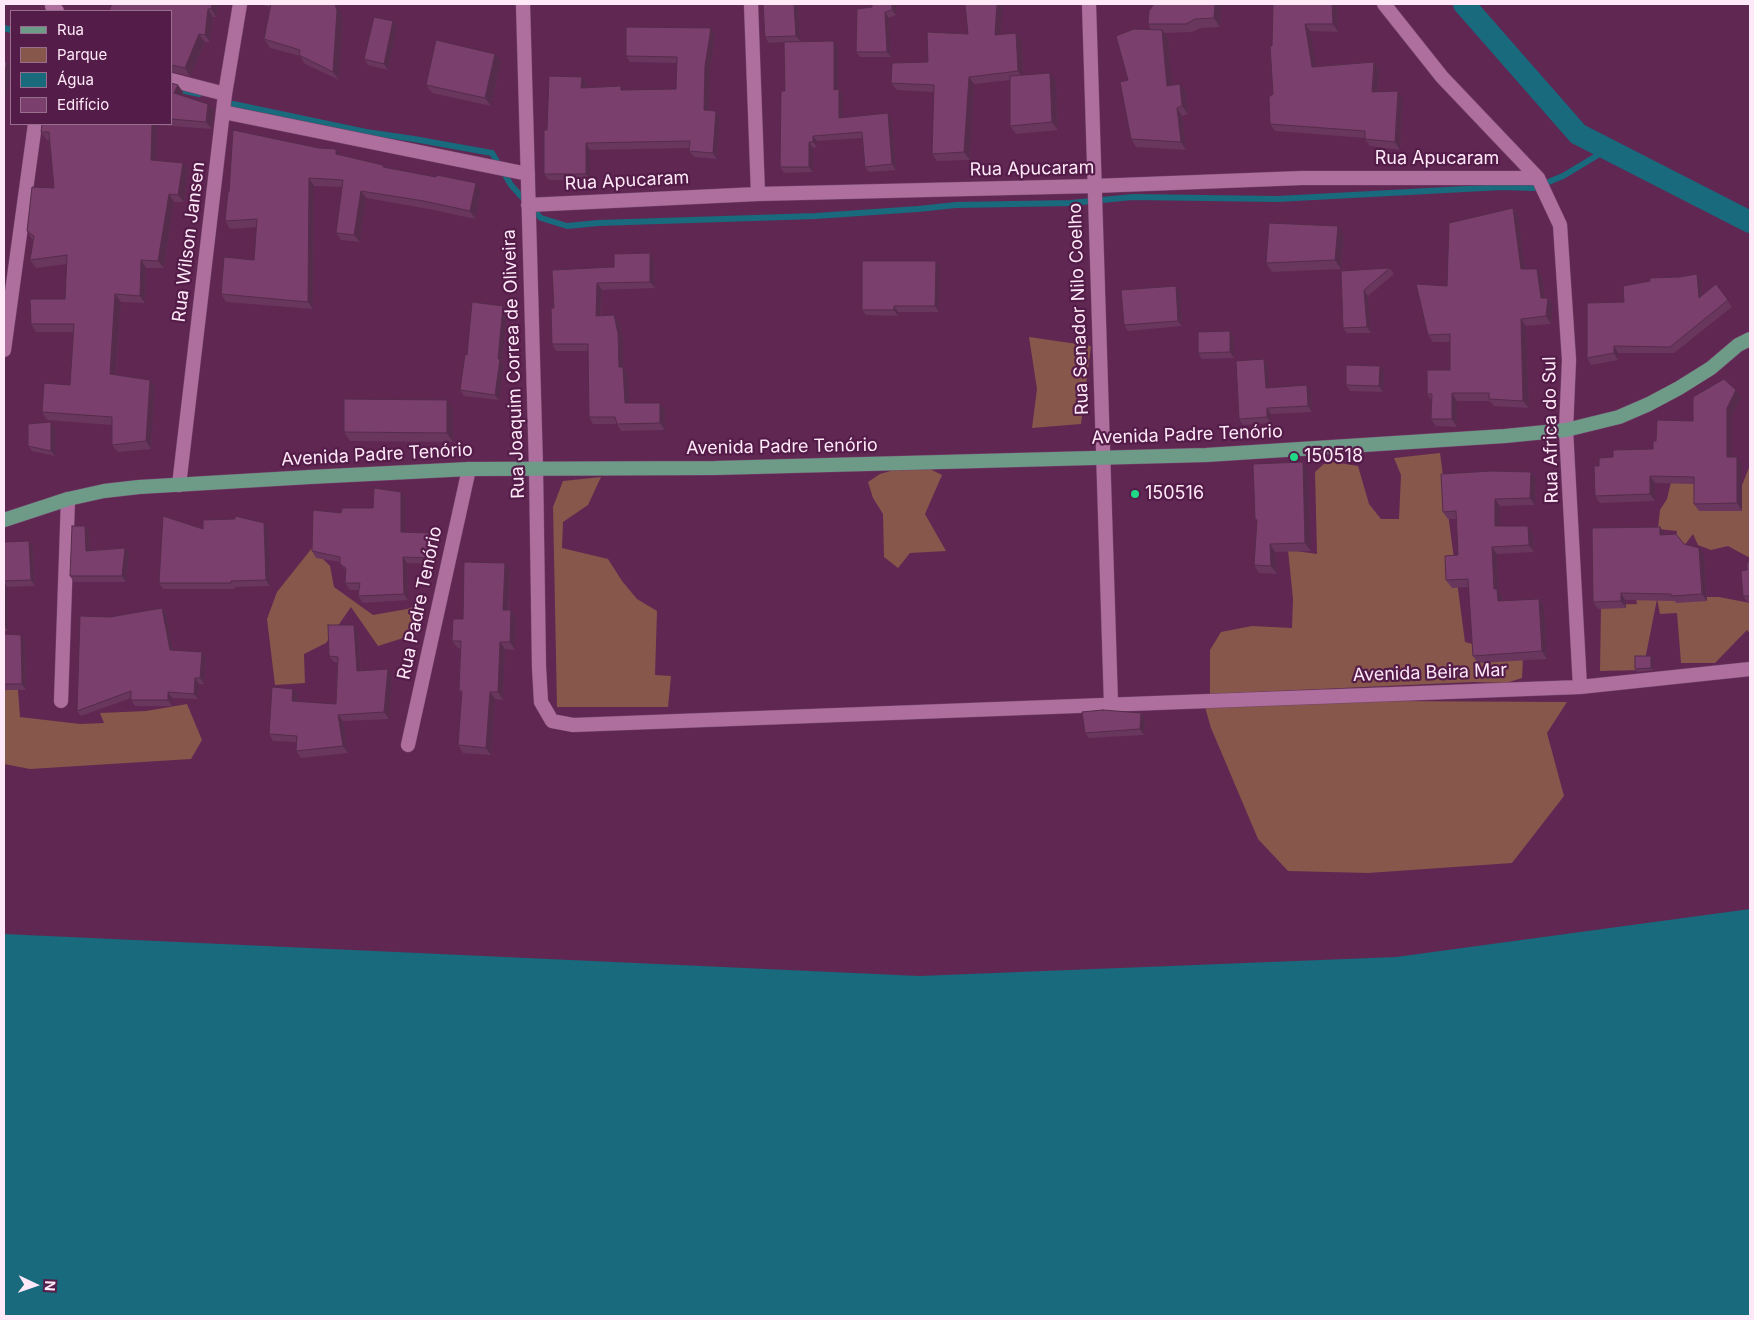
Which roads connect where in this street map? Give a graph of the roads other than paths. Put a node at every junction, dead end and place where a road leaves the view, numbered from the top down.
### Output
1 (240, 4) edge
2 (523, 4) edge
3 (751, 4) edge
4 (1089, 4) edge
5 (1384, 4) edge
6 (172, 80) edge
7 (225, 94) junction
8 (223, 112) junction
9 (35, 125) edge
10 (528, 174) junction
11 (1538, 178) junction
12 (1094, 186) junction
13 (758, 194) junction
14 (528, 205) junction
15 (1750, 339) edge
16 (4, 350) edge
17 (1566, 430) junction
18 (1102, 457) junction
19 (536, 468) junction
20 (469, 469) junction
21 (179, 485) junction
22 (68, 499) junction
23 (4, 520) edge
24 (1750, 669) edge
25 (1580, 687) junction
26 (61, 701) dead end
27 (1111, 704) junction
28 (552, 721) joint
29 (408, 745) dead end

1 - 7 street, Rua Wilson Jansen
2 - 10 street, Rua Joaquim Correa de Oliveira
3 - 13 street
4 - 12 street, Rua Senador Nilo Coelho
5 - 11 street, Rua Africa do Sul
6 - 7 street
7 - 8 street, Rua Wilson Jansen
8 - 10 street
8 - 21 street, Rua Wilson Jansen
9 - 16 street
10 - 14 street, Rua Joaquim Correa de Oliveira
11 - 12 street, Rua Apucaram
11 - 17 street, Rua Africa do Sul
12 - 13 street, Rua Apucaram
12 - 18 street, Rua Senador Nilo Coelho
13 - 14 street, Rua Apucaram
14 - 19 street, Rua Joaquim Correa de Oliveira
15 - 17 main road, Avenida Padre Tenório
17 - 18 main road, Avenida Padre Tenório
17 - 25 street, Rua Africa do Sul
18 - 19 main road, Avenida Padre Tenório
18 - 27 street, Rua Senador Nilo Coelho
19 - 20 main road, Avenida Padre Tenório
19 - 28 street, Rua Joaquim Correa de Oliveira
20 - 21 main road, Avenida Padre Tenório
20 - 29 street, Rua Padre Tenório
21 - 22 main road, Avenida Padre Tenório
22 - 23 main road, Avenida Padre Tenório
22 - 26 street
24 - 25 street, Avenida Beira Mar
25 - 27 street, Avenida Beira Mar
27 - 28 street, Avenida Beira Mar

